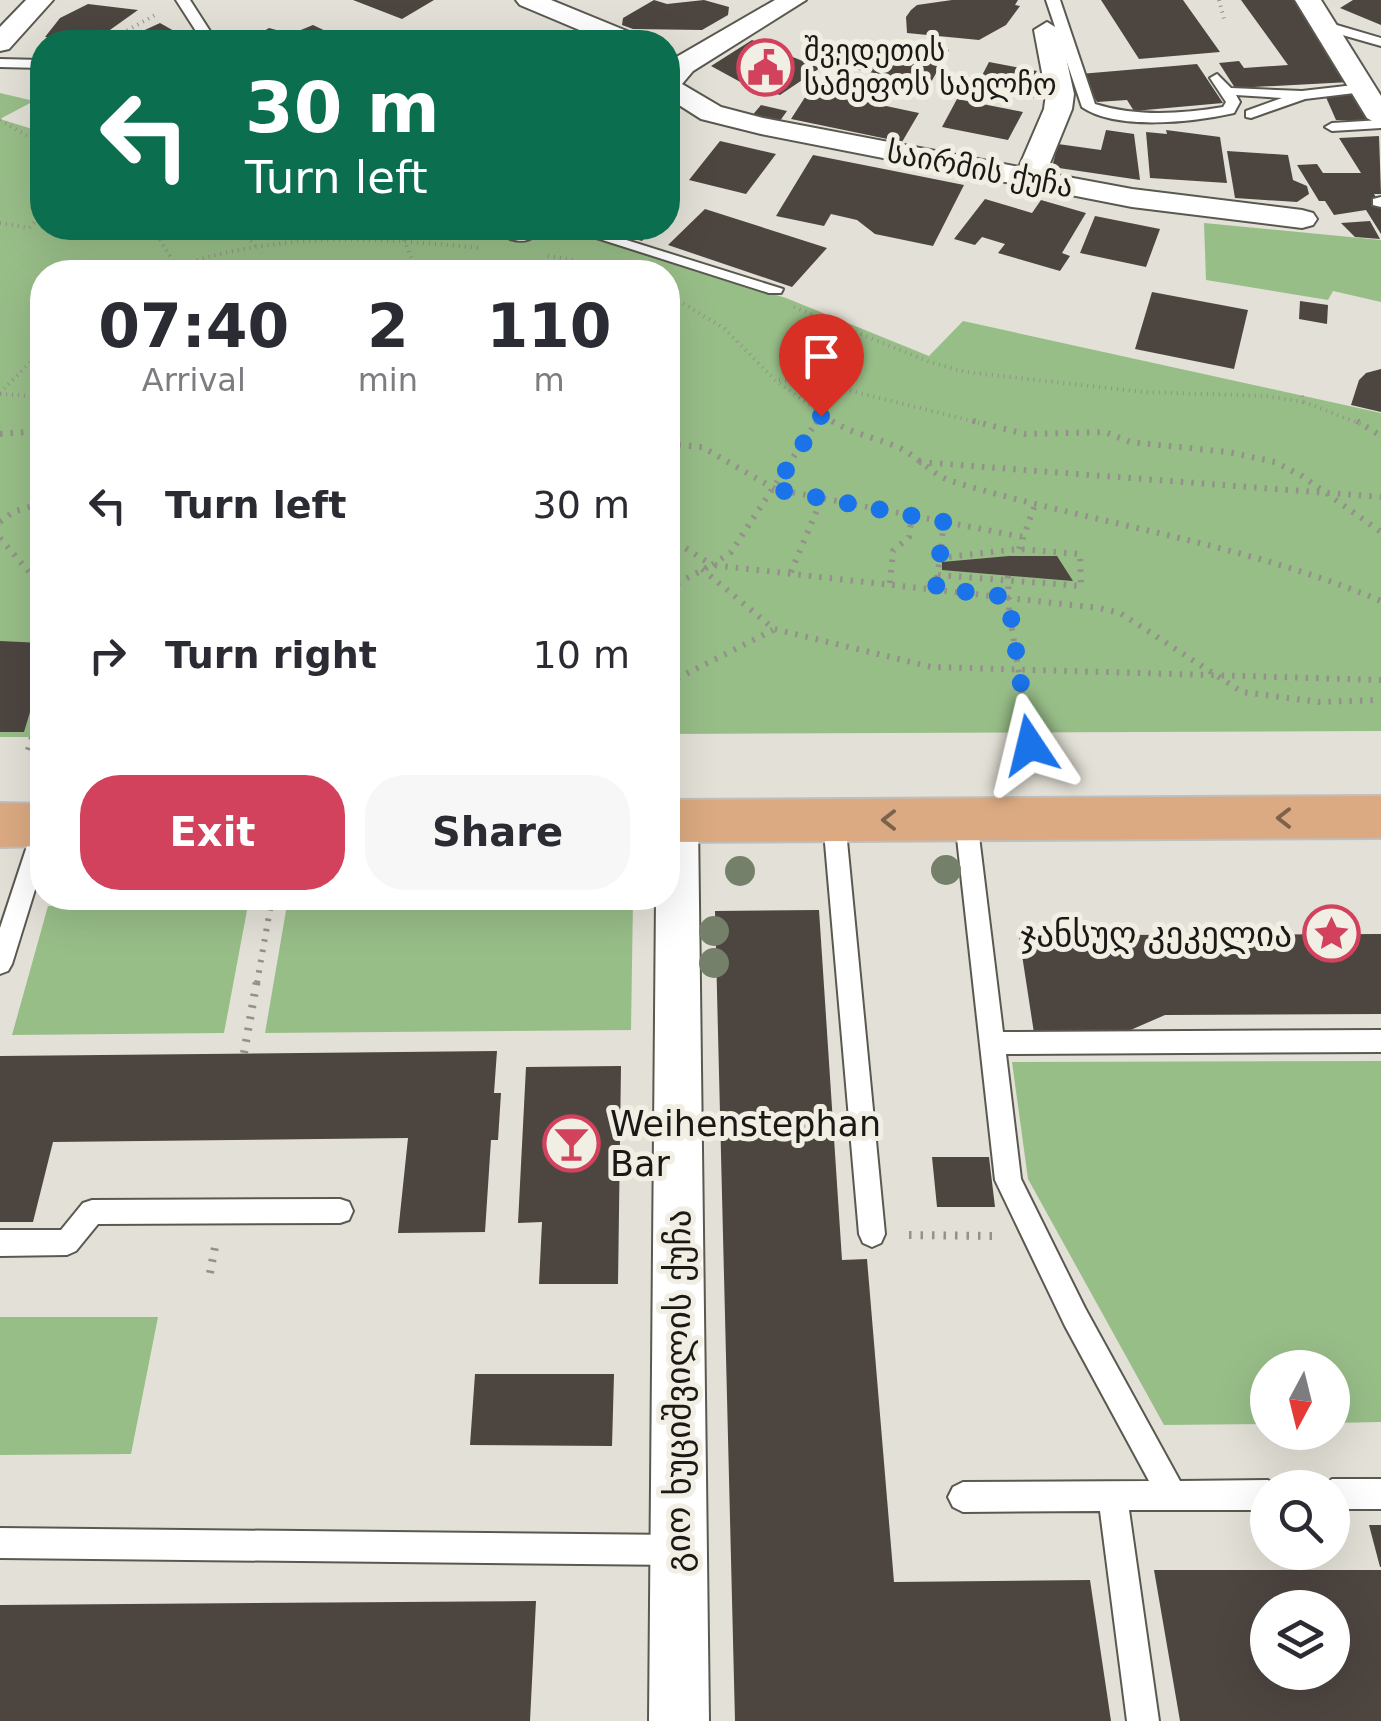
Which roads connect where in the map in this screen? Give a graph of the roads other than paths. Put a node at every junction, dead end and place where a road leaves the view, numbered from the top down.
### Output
1 (40, 0) edge
2 (183, 0) edge
3 (529, 0) edge
4 (793, 0) edge
5 (1044, 0) edge
6 (1052, 0) edge
7 (1308, 0) edge
8 (1323, 25) junction
9 (202, 30) edge
10 (601, 30) edge
11 (1047, 30) joint
12 (1381, 42) edge
13 (0, 43) edge
14 (0, 63) edge
15 (30, 64) edge
16 (680, 68) edge
17 (1217, 78) dead end
18 (680, 82) edge
19 (1363, 88) junction
20 (1236, 91) dead end
21 (1302, 95) junction
22 (1251, 114) dead end
23 (1381, 119) edge
24 (1332, 127) dead end
25 (1030, 177) junction
26 (1302, 219) dead end
27 (613, 240) edge
28 (679, 260) edge
29 (680, 260) edge
30 (775, 289) dead end
31 (1381, 817) edge
32 (834, 820) junction
33 (966, 820) junction
34 (680, 822) edge
35 (0, 824) edge
36 (30, 825) edge
37 (30, 871) edge
38 (673, 910) edge
39 (0, 964) edge
40 (1381, 1041) edge
41 (993, 1043) junction
42 (340, 1211) dead end
43 (872, 1234) road end
44 (0, 1243) edge
45 (1350, 1494) edge
46 (1381, 1494) edge
47 (1250, 1495) edge
48 (1174, 1496) junction
49 (963, 1497) dead end
50 (1113, 1497) junction
51 (0, 1543) edge
52 (678, 1550) junction
53 (679, 1721) edge
54 (1143, 1721) edge

1 - 13 street
2 - 9 lane
3 - 10 street
4 - 16 street, საირმის ქუჩა
5 - 11 lane
6 - 17 lane
7 - 8 street
8 - 12 lane
8 - 19 street
11 - 25 street
14 - 15 lane
18 - 25 street, საირმის ქუჩა
19 - 21 lane
19 - 23 street
20 - 21 lane
21 - 22 lane
23 - 24 lane
25 - 26 street, საირმის ქუჩა
27 - 28 lane
29 - 30 lane
31 -> 33 main road
33 -> 32 main road
32 - 34 main road
32 - 43 lane
33 - 41 lane
35 - 36 main road
37 - 39 lane
38 - 52 street, გიო ხუციშვილის ქუჩა
40 - 41 lane
41 - 48 lane
42 - 44 lane
45 - 46 lane
47 - 48 lane
48 - 50 lane
49 - 50 lane
50 - 54 lane
51 - 52 lane
52 - 53 street, გიო ხუციშვილის ქუჩა

